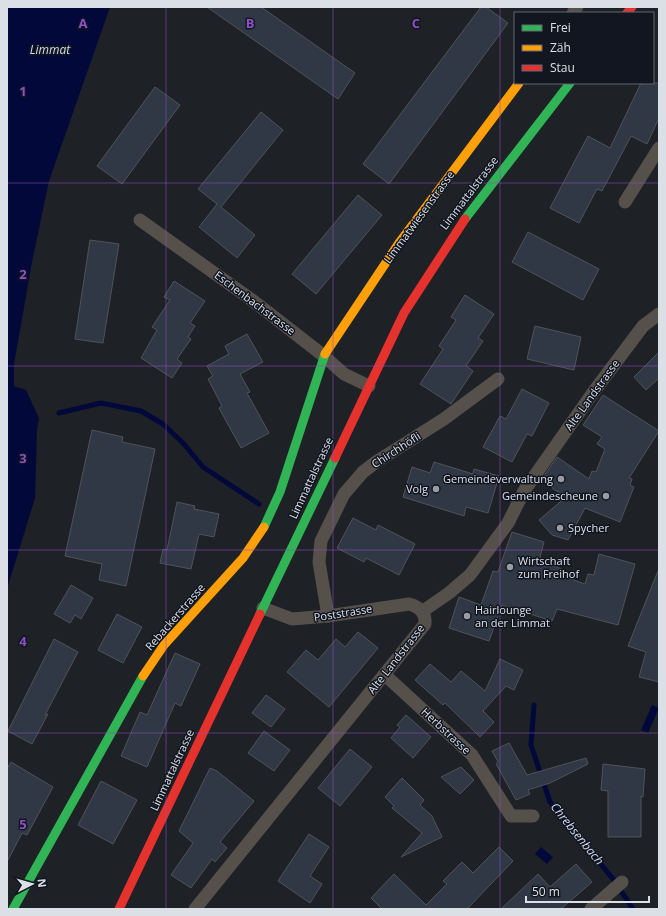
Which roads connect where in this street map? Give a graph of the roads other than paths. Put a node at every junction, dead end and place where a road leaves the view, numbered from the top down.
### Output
1 (518, 84) edge
2 (569, 84) edge
3 (659, 148) edge
4 (625, 202) dead end
5 (140, 220) dead end
6 (659, 314) edge
7 (324, 356) junction
8 (498, 379) dead end
9 (369, 386) junction
10 (263, 608) junction
11 (423, 611) junction
12 (328, 616) junction
13 (385, 675) junction
14 (533, 816) dead end
15 (619, 885) dead end
16 (13, 909) edge
17 (119, 909) edge
18 (195, 909) edge
19 (591, 909) edge

1 - 7 street, Limmatwiesenstrasse
2 - 9 street, Limmattalstrasse
3 - 4 street
5 - 7 street, Eschenbachstrasse
6 - 11 street, Alte Landstrasse
7 - 9 street, Eschenbachstrasse
7 - 16 street, Rebackerstrasse
8 - 12 street, Chirchhöfli
9 - 10 street, Limmattalstrasse
10 - 12 street, Poststrasse
10 - 17 street, Limmattalstrasse
11 - 12 street, Poststrasse
11 - 13 street, Alte Landstrasse
13 - 14 street, Herbstrasse
13 - 18 street, Alte Landstrasse
15 - 19 street

